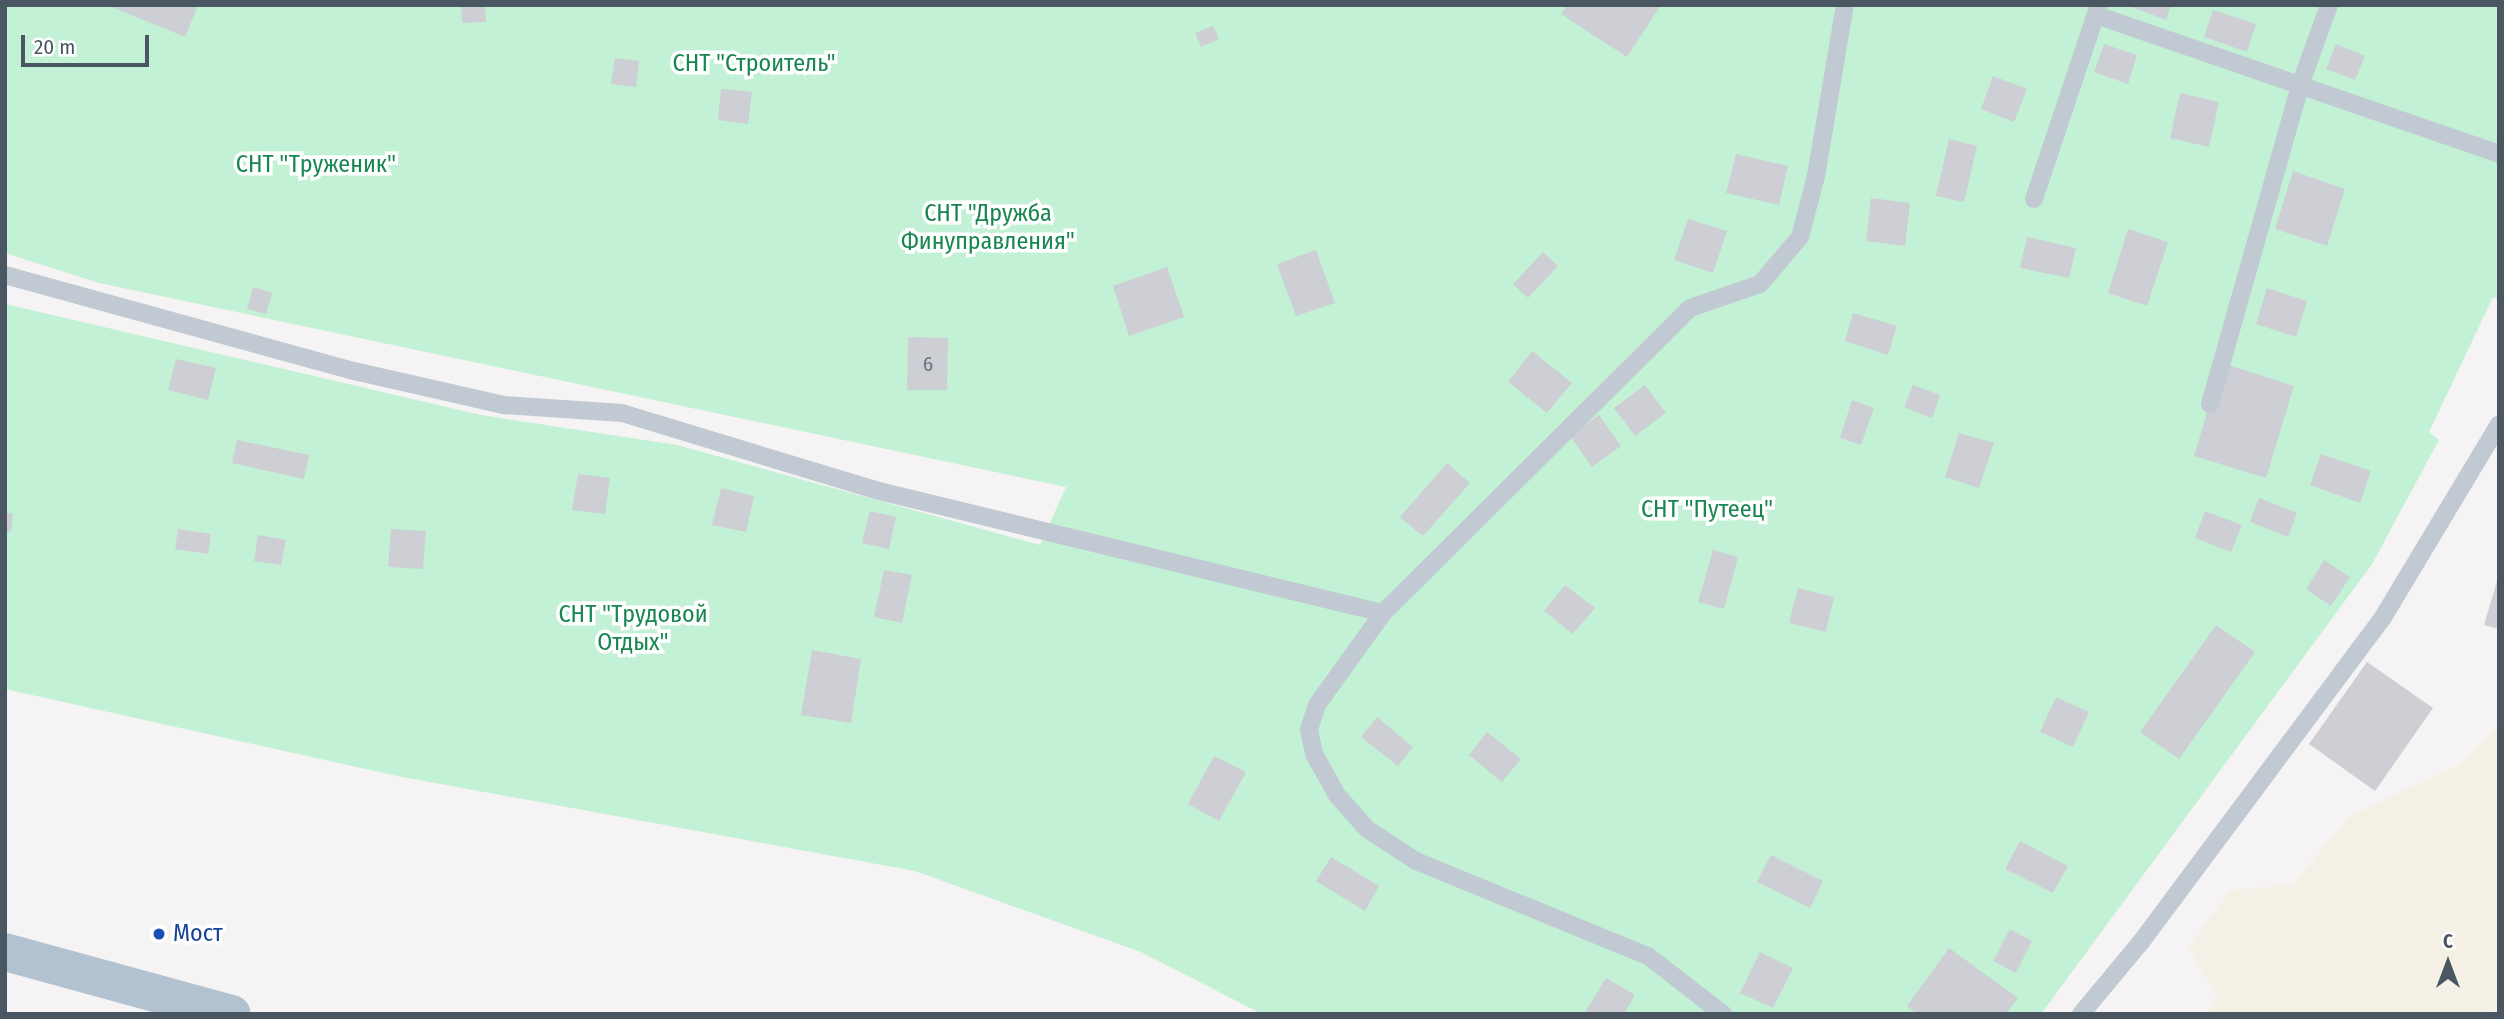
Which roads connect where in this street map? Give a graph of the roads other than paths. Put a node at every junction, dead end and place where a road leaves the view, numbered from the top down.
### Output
1 (1845, 5) edge
2 (2329, 5) edge
3 (2098, 10) edge
4 (2300, 86) junction
5 (2499, 154) edge
6 (2034, 199) dead end
7 (5, 275) edge
8 (2210, 404) dead end
9 (2499, 424) edge
10 (1383, 613) junction
11 (5, 953) edge
12 (232, 1014) edge
13 (1723, 1014) edge
14 (2081, 1014) edge

1 - 10 lane
2 - 4 lane
3 - 4 lane
3 - 6 lane
4 - 5 lane
4 - 8 lane
7 - 10 lane
9 - 14 lane
10 - 13 lane
11 - 12 main road

